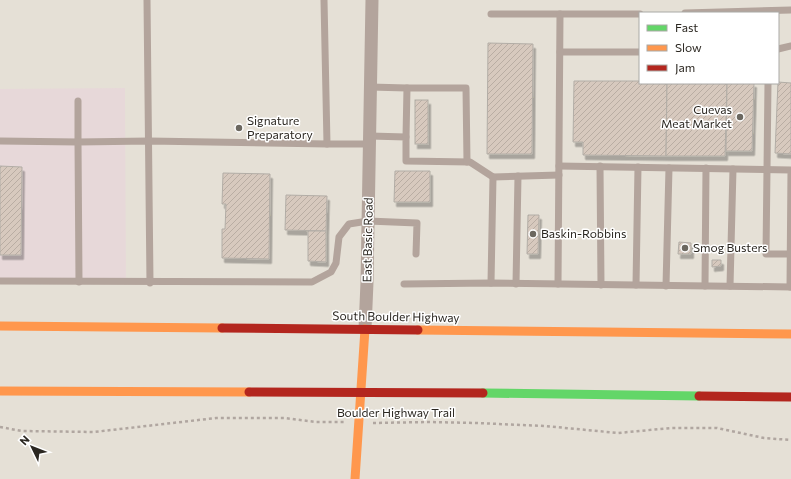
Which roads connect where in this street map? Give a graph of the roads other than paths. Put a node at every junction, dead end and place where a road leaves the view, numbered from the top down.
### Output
1 (147, 0) edge
2 (324, 0) edge
3 (372, 0) edge
4 (791, 10) edge
5 (737, 12) edge
6 (491, 14) dead end
7 (560, 14) junction
8 (639, 14) edge
9 (791, 46) edge
10 (779, 49) edge
11 (560, 52) junction
12 (639, 52) edge
13 (768, 84) edge
14 (370, 87) junction
15 (407, 88) junction
16 (78, 101) dead end
17 (406, 137) junction
18 (370, 140) junction
19 (0, 141) edge
20 (149, 141) junction
21 (78, 142) junction
22 (327, 144) junction
23 (467, 162) junction
24 (559, 166) junction
25 (600, 166) junction
26 (638, 167) junction
27 (669, 168) junction
28 (706, 168) junction
29 (732, 169) junction
30 (767, 170) junction
31 (559, 175) junction
32 (518, 176) junction
33 (493, 177) junction
34 (368, 221) junction
35 (416, 254) dead end
36 (790, 254) edge
37 (0, 281) edge
38 (79, 282) junction
39 (150, 283) junction
40 (404, 284) dead end
41 (491, 284) junction
42 (516, 284) junction
43 (558, 284) junction
44 (601, 285) junction
45 (636, 285) junction
46 (666, 286) junction
47 (705, 286) junction
48 (730, 286) junction
49 (791, 287) edge
50 (0, 326) edge
51 (365, 329) junction
52 (791, 334) edge
53 (0, 391) edge
54 (361, 392) junction
55 (791, 397) edge
56 (355, 479) edge

1 - 20 lane
2 - 22 lane
3 - 14 street, East Basic Road
4 - 5 lane
6 - 7 lane
7 - 8 lane
7 - 11 lane
9 - 10 lane
11 - 12 lane
11 - 24 lane
13 - 30 lane
14 - 15 lane
14 - 18 street, East Basic Road
15 - 17 lane
15 - 23 lane
16 - 21 lane
17 - 18 lane
17 - 23 lane
18 - 22 lane
18 - 34 street, East Basic Road
19 - 21 lane
20 - 21 lane
20 - 22 lane
20 - 39 lane
21 - 38 lane
23 - 33 lane
24 - 25 lane
24 - 31 lane
25 - 26 lane
25 - 44 lane
26 - 27 lane
26 - 45 lane
27 - 28 lane
27 - 46 lane
28 - 29 lane
28 - 47 lane
29 - 30 lane
29 - 48 lane
30 - 36 lane
30 - 36 lane
31 - 32 lane
31 - 43 lane
32 - 33 lane
32 - 42 lane
33 - 41 lane
34 - 35 lane
34 - 39 lane
34 - 51 street, East Basic Road
36 - 49 lane
37 - 38 lane
38 - 39 lane
40 - 41 lane
41 - 42 lane
42 - 43 lane
43 - 44 lane
44 - 45 lane
45 - 46 lane
46 - 47 lane
47 - 48 lane
48 - 49 lane
50 - 51 main road, South Boulder Highway
51 - 52 main road, South Boulder Highway
51 - 54 main road, East Basic Road
53 - 54 main road
54 - 55 main road
54 - 56 main road, East Basic Road

